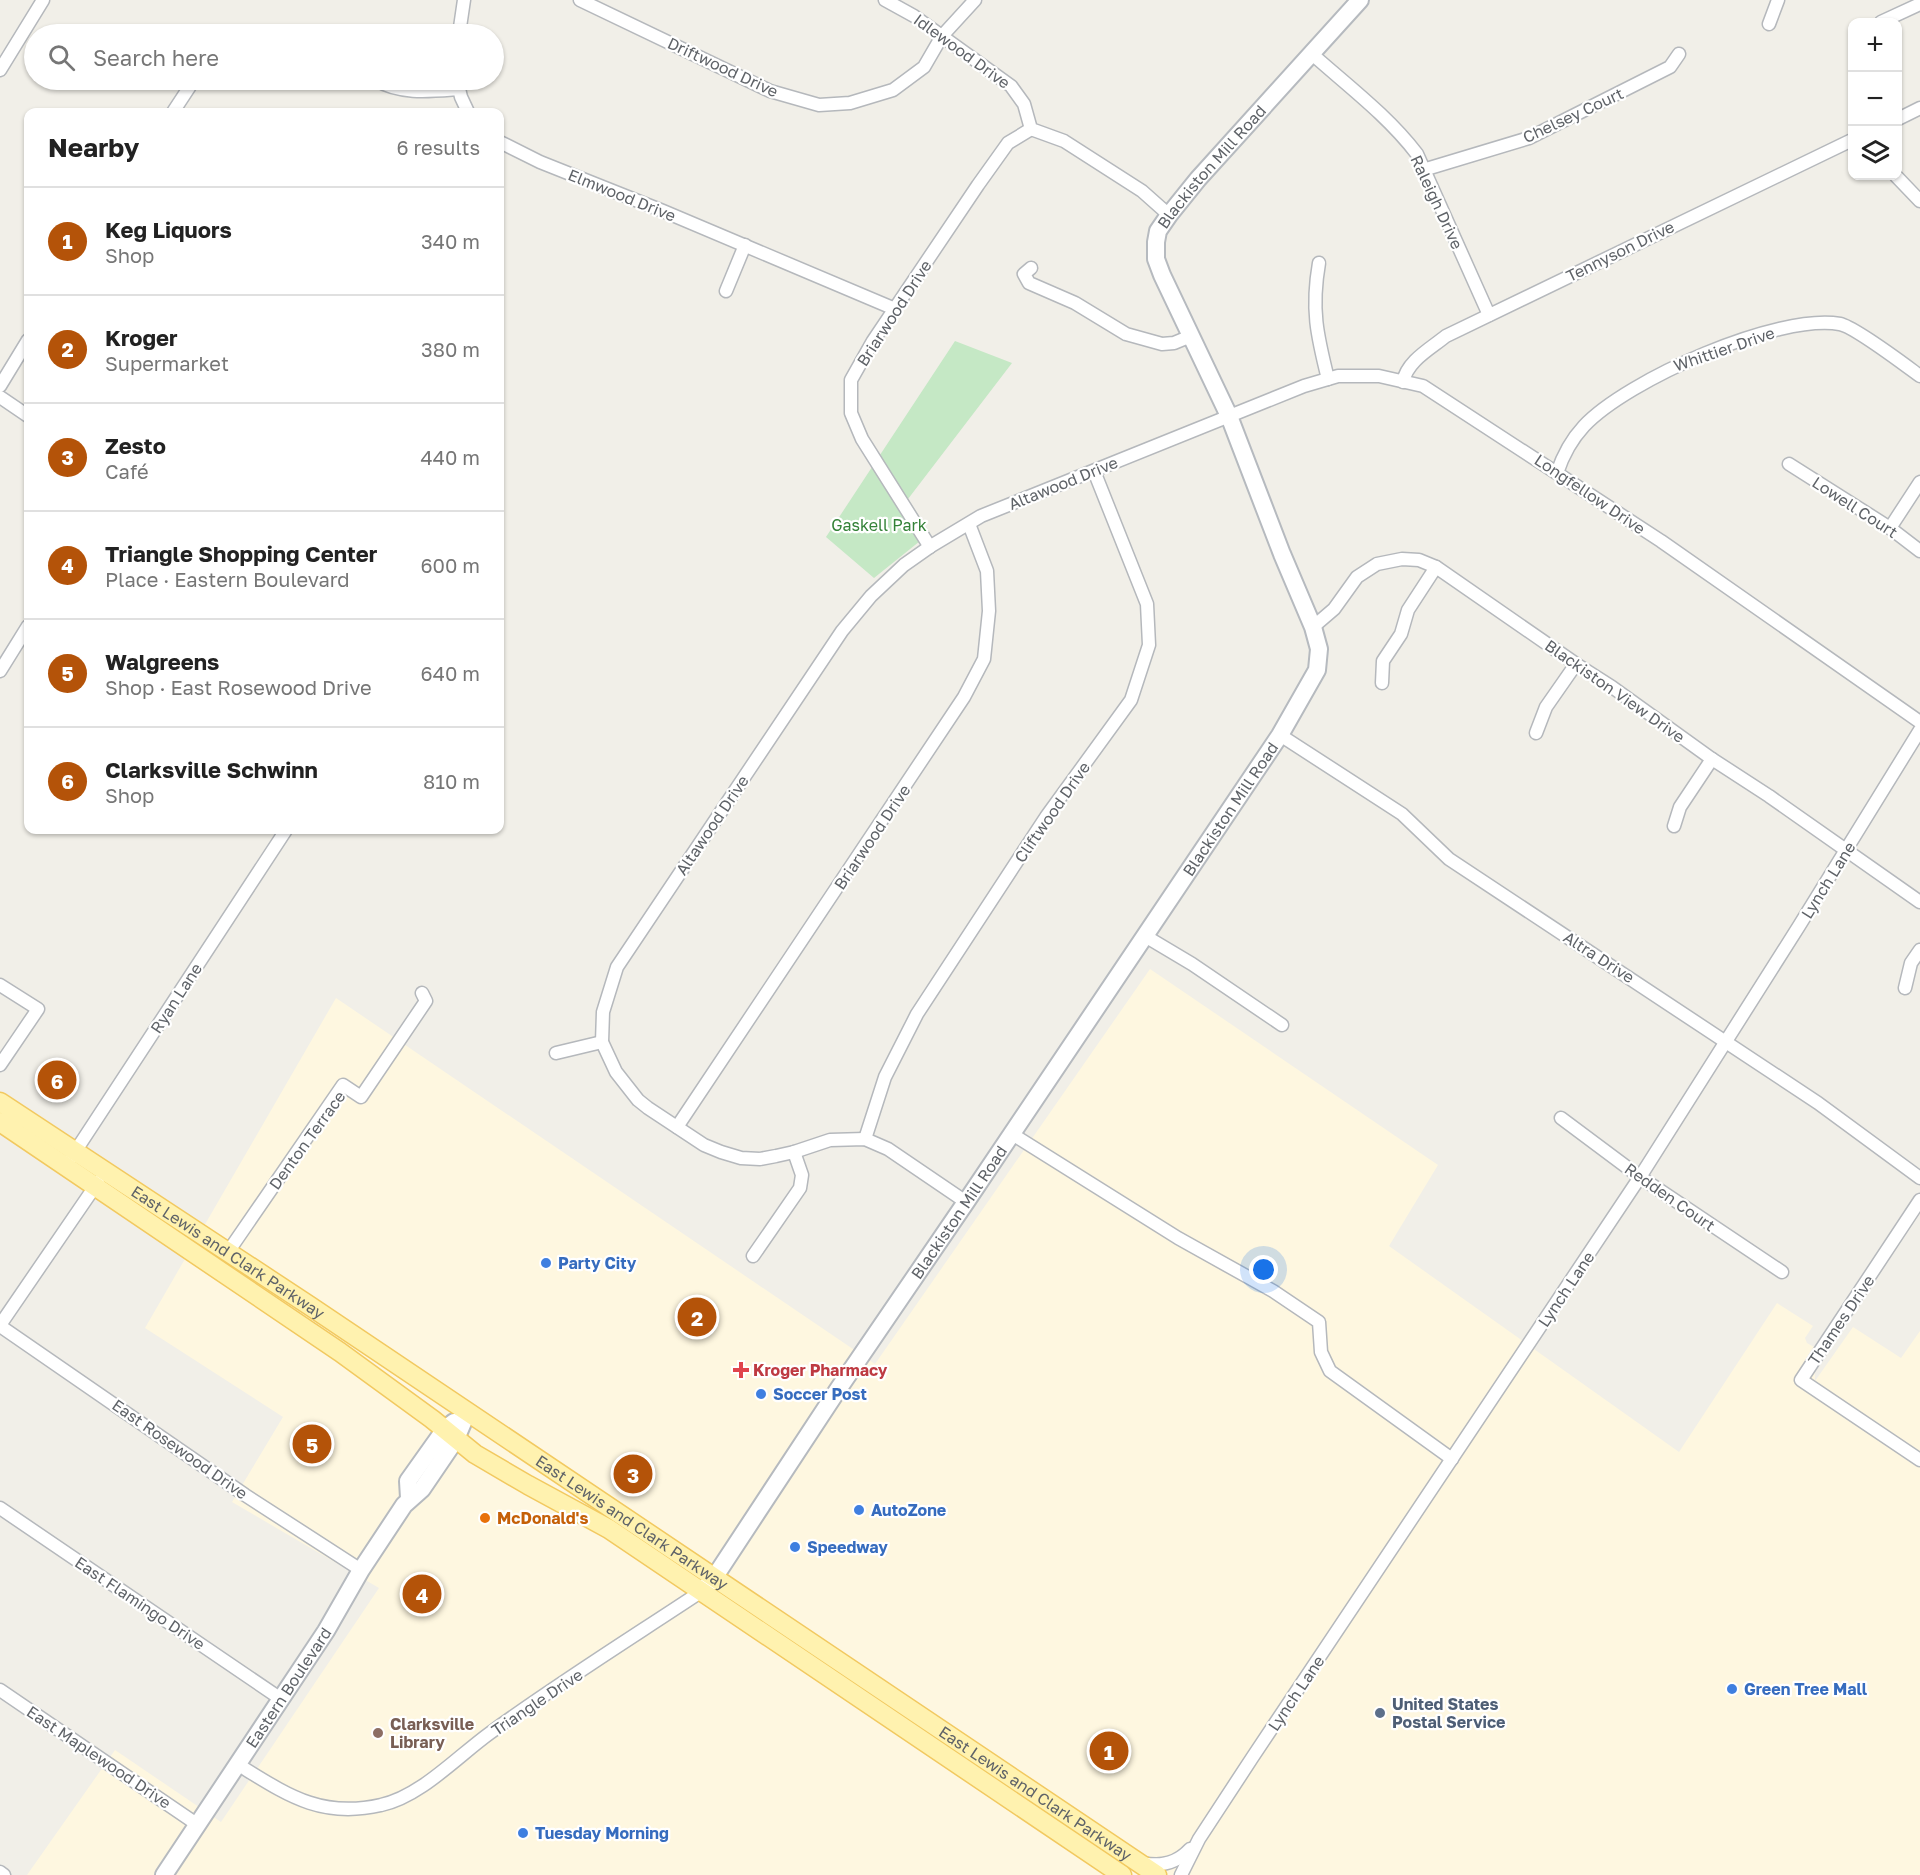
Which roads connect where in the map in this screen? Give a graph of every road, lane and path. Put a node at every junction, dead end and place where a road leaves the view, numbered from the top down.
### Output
1 (43, 0) edge
2 (464, 0) edge
3 (580, 0) edge
4 (885, 0) edge
5 (975, 0) edge
6 (1360, 0) edge
7 (1778, 0) edge
8 (1920, 4) edge
9 (1890, 18) edge
10 (28, 24) edge
11 (460, 24) edge
12 (1769, 24) dead end
13 (24, 31) edge
14 (942, 36) junction
15 (1312, 54) junction
16 (1679, 54) dead end
17 (0, 70) edge
18 (187, 90) edge
19 (460, 90) edge
20 (176, 108) edge
21 (467, 108) edge
22 (1920, 108) edge
23 (1902, 116) edge
24 (1031, 129) junction
25 (1848, 142) edge
26 (504, 144) edge
27 (1423, 170) junction
28 (1900, 180) edge
29 (1920, 201) edge
30 (1169, 215) junction
31 (746, 245) junction
32 (1319, 263) dead end
33 (1031, 268) dead end
34 (726, 291) dead end
35 (895, 309) junction
36 (1489, 315) junction
37 (1191, 336) junction
38 (24, 347) edge
39 (1920, 376) edge
40 (1328, 379) junction
41 (1403, 382) junction
42 (0, 386) edge
43 (0, 397) edge
44 (24, 413) edge
45 (1229, 416) junction
46 (1789, 464) dead end
47 (1094, 471) junction
48 (1557, 472) junction
49 (1920, 482) edge
50 (969, 524) junction
51 (1890, 528) junction
52 (930, 547) junction
53 (1920, 551) edge
54 (1436, 567) junction
55 (1313, 627) junction
56 (24, 632) edge
57 (1576, 664) junction
58 (0, 671) edge
59 (1382, 683) dead end
60 (1920, 722) edge
61 (1920, 730) edge
62 (1536, 733) dead end
63 (1280, 735) junction
64 (1712, 759) junction
65 (1674, 826) dead end
66 (283, 834) edge
67 (1846, 850) junction
68 (1920, 902) edge
69 (1145, 936) junction
70 (1920, 950) edge
71 (0, 985) edge
72 (1905, 988) dead end
73 (422, 993) dead end
74 (1282, 1025) dead end
75 (602, 1042) junction
76 (1726, 1042) junction
77 (556, 1053) dead end
78 (0, 1065) edge
79 (0, 1102) edge
80 (1561, 1118) dead end
81 (0, 1122) edge
82 (677, 1127) junction
83 (1012, 1134) junction
84 (865, 1140) junction
85 (794, 1152) junction
86 (71, 1159) junction
87 (1641, 1177) junction
88 (100, 1178) junction
89 (1920, 1178) edge
90 (1920, 1200) edge
91 (966, 1202) junction
92 (228, 1252) junction
93 (753, 1256) dead end
94 (1782, 1272) dead end
95 (0, 1326) edge
96 (467, 1413) junction
97 (450, 1434) junction
98 (1452, 1459) junction
99 (1920, 1460) edge
100 (0, 1508) edge
101 (361, 1570) junction
102 (708, 1584) junction
103 (0, 1690) edge
104 (281, 1699) junction
105 (237, 1764) junction
106 (198, 1825) junction
107 (1199, 1839) junction
108 (1134, 1860) junction
109 (0, 1872) edge
110 (4, 1875) edge
111 (164, 1875) edge
112 (1122, 1875) edge
113 (1157, 1875) edge
114 (1181, 1875) edge

1 - 10 street
2 - 11 street
3 - 14 street, Driftwood Drive
4 - 14 street, Idlewood Drive
5 - 14 street, Driftwood Drive
6 - 15 main road, Blackiston Mill Road
7 - 12 street
8 - 9 street
13 - 17 street
14 - 24 street, Idlewood Drive
15 - 27 street, Raleigh Drive
15 - 30 main road, Blackiston Mill Road
16 - 27 street, Chelsey Court
18 - 20 street
19 - 21 street
22 - 23 street
24 - 30 street
24 - 35 street, Briarwood Drive
25 - 36 street, Tennyson Drive
26 - 31 street, Elmwood Drive
27 - 36 street, Raleigh Drive
28 - 29 street
30 - 37 main road, Blackiston Mill Road
31 - 34 street
31 - 35 street, Elmwood Drive
32 - 40 street
33 - 37 street
35 - 52 street, Briarwood Drive
36 - 41 street, Tennyson Drive
37 - 45 main road, Blackiston Mill Road
38 - 42 street
39 - 48 street, Whittier Drive
40 - 41 street, Longfellow Drive
40 - 45 street, Longfellow Drive
41 - 48 street, Longfellow Drive
43 - 44 street
45 - 47 street, Altawood Drive
45 - 55 main road, Blackiston Mill Road
46 - 51 street, Lowell Court
47 - 50 street, Altawood Drive
47 - 84 street, Cliftwood Drive
48 - 60 street, Longfellow Drive
49 - 51 street
50 - 52 street, Altawood Drive
50 - 82 street, Briarwood Drive
51 - 53 street, Lowell Court
52 - 75 street, Altawood Drive
54 - 55 street, Blackiston View Drive
54 - 57 street, Blackiston View Drive
54 - 59 street
55 - 63 main road, Blackiston Mill Road
56 - 58 street
57 - 62 street
57 - 64 street, Blackiston View Drive
61 - 67 street, Lynch Lane
63 - 69 main road, Blackiston Mill Road
63 - 76 street, Altra Drive
64 - 65 street
64 - 67 street, Blackiston View Drive
66 - 86 street, Ryan Lane
67 - 68 street, Blackiston View Drive
67 - 76 street, Lynch Lane
69 - 74 street
69 - 83 main road, Blackiston Mill Road
70 - 72 street
71 - 78 street
73 - 92 street, Denton Terrace
75 - 77 street
75 - 82 street, Altawood Drive
76 - 87 street, Lynch Lane
76 - 89 street, Altra Drive
79 - 86 main road
80 - 87 street, Redden Court
81 - 86 main road
82 - 85 street, Altawood Drive
83 - 91 main road, Blackiston Mill Road
83 - 98 street
84 - 85 street, Altawood Drive
84 - 91 street, Altawood Drive
85 - 93 street
86 - 88 main road
87 - 94 street, Redden Court
87 - 98 street, Lynch Lane
88 - 92 main road, East Lewis and Clark Parkway
88 - 95 street
88 - 97 main road, East Lewis and Clark Parkway
90 - 99 street, Thames Drive
91 - 102 main road, Blackiston Mill Road
92 - 96 main road, East Lewis and Clark Parkway
95 - 101 street, East Rosewood Drive
96 - 97 main road, Eastern Boulevard
96 - 102 main road, East Lewis and Clark Parkway
97 - 101 main road, Eastern Boulevard
97 - 102 main road, East Lewis and Clark Parkway
98 - 107 street, Lynch Lane
100 - 104 street, East Flamingo Drive
101 - 104 main road, Eastern Boulevard
102 - 105 street, Triangle Drive
102 - 108 main road, East Lewis and Clark Parkway
102 - 112 main road, East Lewis and Clark Parkway
103 - 106 street, East Maplewood Drive
104 - 105 main road, Eastern Boulevard
105 - 106 main road, Eastern Boulevard
106 - 111 main road, Eastern Boulevard
107 - 108 street, Lynch Lane
107 - 114 street, Lynch Lane
108 - 113 main road, East Lewis and Clark Parkway
109 - 110 street

